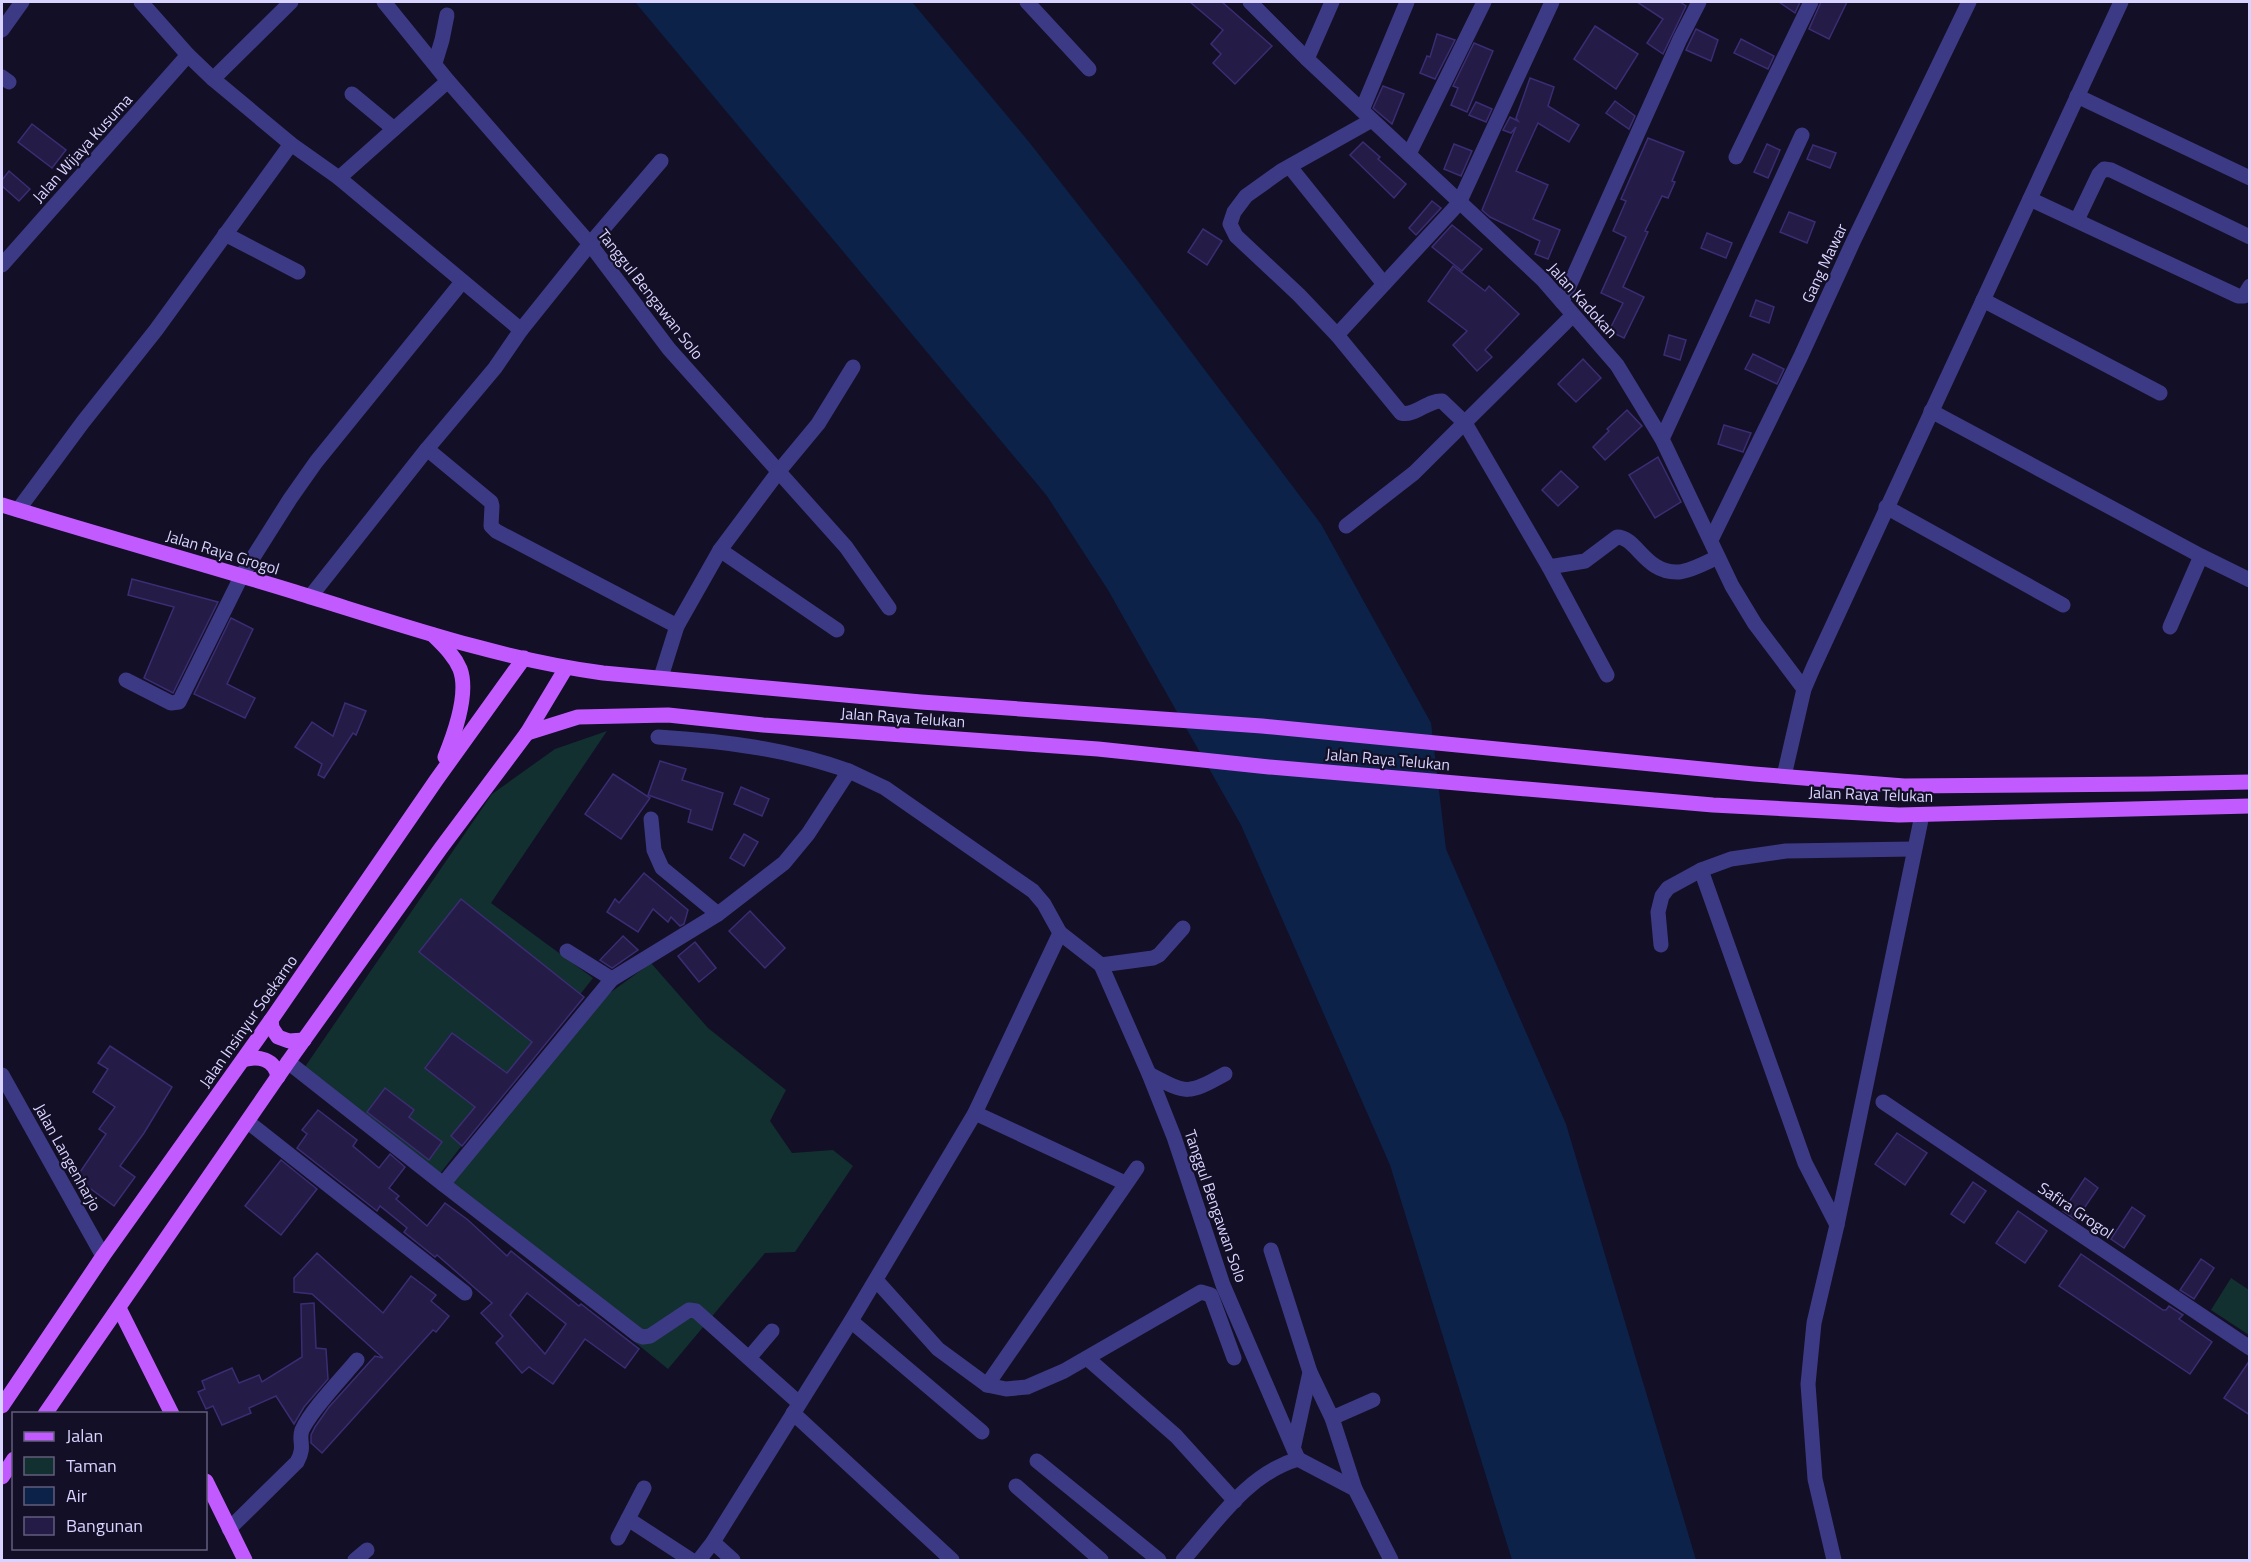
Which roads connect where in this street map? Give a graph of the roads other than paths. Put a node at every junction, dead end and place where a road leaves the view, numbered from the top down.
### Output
1 (22, 2) edge
2 (141, 2) edge
3 (384, 2) edge
4 (1027, 2) edge
5 (1250, 2) edge
6 (1332, 2) edge
7 (1407, 2) edge
8 (1484, 2) edge
9 (1552, 2) edge
10 (1699, 2) edge
11 (1811, 2) edge
12 (1969, 2) edge
13 (2121, 2) edge
14 (285, 4) edge
15 (447, 15) dead end
16 (2, 30) edge
17 (188, 55) junction
18 (1307, 59) junction
19 (435, 63) junction
20 (1089, 69) dead end
21 (213, 79) junction
22 (448, 81) junction
23 (352, 94) dead end
24 (2077, 96) junction
25 (1367, 115) junction
26 (394, 129) junction
27 (1802, 135) dead end
28 (291, 144) junction
29 (1408, 154) junction
30 (1736, 157) dead end
31 (661, 161) dead end
32 (1290, 167) junction
33 (339, 178) junction
34 (2250, 178) edge
35 (2030, 199) junction
36 (1459, 203) junction
37 (2077, 220) junction
38 (225, 234) junction
39 (2250, 237) edge
40 (590, 244) junction
41 (2, 265) edge
42 (298, 272) dead end
43 (462, 282) junction
44 (1384, 284) junction
45 (2250, 286) edge
46 (1983, 300) junction
47 (1562, 302) junction
48 (1573, 315) junction
49 (521, 330) junction
50 (1337, 335) junction
51 (853, 367) dead end
52 (2160, 393) dead end
53 (1931, 411) junction
54 (1465, 423) junction
55 (1662, 439) junction
56 (427, 449) junction
57 (779, 471) junction
58 (2, 505) edge
59 (1886, 507) junction
60 (18, 510) junction
61 (1346, 526) dead end
62 (1711, 540) junction
63 (720, 550) junction
64 (2201, 556) junction
65 (1718, 557) junction
66 (1550, 567) junction
67 (242, 576) junction
68 (2250, 580) edge
69 (310, 597) junction
70 (2063, 605) dead end
71 (889, 608) dead end
72 (677, 626) junction
73 (2170, 627) dead end
74 (837, 630) dead end
75 (433, 635) junction
76 (524, 658) junction
77 (566, 668) junction
78 (1607, 675) dead end
79 (661, 677) junction
80 (126, 680) dead end
81 (1804, 690) junction
82 (526, 733) junction
83 (658, 737) dead end
84 (849, 771) junction
85 (1784, 777) junction
86 (437, 779) junction
87 (2250, 782) edge
88 (2250, 806) edge
89 (1922, 815) junction
90 (651, 819) dead end
91 (1913, 849) junction
92 (1701, 870) junction
93 (718, 914) junction
94 (1183, 927) dead end
95 (1060, 933) junction
96 (1661, 945) dead end
97 (567, 951) dead end
98 (1101, 965) junction
99 (612, 979) junction
100 (272, 1020) junction
101 (304, 1040) junction
102 (243, 1060) junction
103 (288, 1062) junction
104 (1149, 1074) junction
105 (1225, 1074) dead end
106 (2, 1075) edge
107 (278, 1077) junction
108 (1883, 1102) dead end
109 (975, 1113) junction
110 (248, 1122) junction
111 (1137, 1168) dead end
112 (1125, 1183) junction
113 (443, 1184) junction
114 (1837, 1226) junction
115 (1271, 1250) dead end
116 (103, 1256) junction
117 (876, 1280) junction
118 (465, 1293) dead end
119 (119, 1308) junction
120 (851, 1321) junction
121 (772, 1331) dead end
122 (2250, 1348) edge
123 (749, 1358) junction
124 (1087, 1358) junction
125 (1234, 1358) dead end
126 (357, 1360) dead end
127 (1310, 1372) junction
128 (987, 1385) junction
129 (1373, 1400) dead end
130 (2, 1406) edge
131 (796, 1408) junction
132 (46, 1412) edge
133 (171, 1412) edge
134 (1332, 1418) junction
135 (982, 1432) dead end
136 (1296, 1452) junction
137 (1037, 1461) dead end
138 (12, 1462) edge
139 (2, 1477) edge
140 (207, 1483) edge
141 (1016, 1486) dead end
142 (644, 1488) dead end
143 (1355, 1489) junction
144 (1235, 1501) junction
145 (628, 1519) junction
146 (229, 1529) junction
147 (618, 1538) dead end
148 (713, 1542) junction
149 (944, 1558) edge
150 (245, 1560) edge
151 (691, 1560) edge
152 (699, 1560) edge
153 (733, 1560) edge
154 (1101, 1560) edge
155 (1159, 1560) edge
156 (1183, 1560) edge
157 (1391, 1560) edge
158 (1834, 1560) edge

1 - 16 street
2 - 17 street
3 - 19 street, Tanggul Bengawan Solo
4 - 20 street
5 - 18 street, Jalan Kadokan
6 - 18 street
7 - 25 street
8 - 29 street
9 - 36 street
10 - 47 street
11 - 30 street
12 - 62 street, Gang Mawar
13 - 24 street
14 - 21 street
15 - 19 street
17 - 21 street
17 - 41 street, Jalan Wijaya Kusuma
18 - 25 street, Jalan Kadokan
19 - 22 street, Tanggul Bengawan Solo
21 - 28 street
22 - 26 street
22 - 40 street, Tanggul Bengawan Solo
23 - 26 street
24 - 34 street
24 - 35 street
25 - 29 street, Jalan Kadokan
25 - 32 street
26 - 33 street
27 - 55 street
28 - 33 street
28 - 38 street
29 - 36 street, Jalan Kadokan
31 - 40 street
32 - 44 street
32 - 50 street
33 - 43 street
35 - 37 street
35 - 46 street
36 - 44 street
36 - 47 street, Jalan Kadokan
37 - 39 street
37 - 45 street
38 - 42 street
38 - 60 street
40 - 49 street
40 - 57 street, Tanggul Bengawan Solo
43 - 49 street
43 - 67 street
44 - 50 street
46 - 52 street
46 - 53 street
47 - 48 street, Jalan Kadokan
48 - 54 street
48 - 55 street, Jalan Kadokan
49 - 56 street
50 - 54 street
51 - 57 street
53 - 59 street
53 - 64 street
54 - 61 street
54 - 66 street
55 - 62 street, Jalan Kadokan
56 - 69 street
56 - 72 street
57 - 63 street
57 - 71 street, Tanggul Bengawan Solo
58 - 60 main road, Jalan Raya Grogol
59 - 70 street
59 - 81 street
60 - 67 main road, Jalan Raya Grogol
62 - 65 street, Jalan Kadokan
63 - 72 street
63 - 74 street
64 - 68 street
64 - 73 street
65 - 66 street
65 - 81 street, Jalan Kadokan
66 - 78 street
67 - 69 main road, Jalan Raya Grogol
67 - 80 street
69 - 75 main road, Jalan Raya Grogol
72 - 79 street
75 - 76 main road, Jalan Raya Grogol
75 - 86 main road
76 - 77 main road, Jalan Raya Telukan
76 - 86 main road, Jalan Insinyur Soekarno
77 - 79 main road, Jalan Raya Telukan
77 - 82 main road
79 - 85 main road, Jalan Raya Telukan
81 - 85 street
82 - 89 main road, Jalan Raya Telukan
82 - 101 main road
83 - 84 street
84 - 93 street
84 - 95 street
85 - 87 main road, Jalan Raya Telukan
86 - 100 main road, Jalan Insinyur Soekarno
88 - 89 main road, Jalan Raya Telukan
89 - 91 street
90 - 93 street
91 - 92 street
91 - 114 street
92 - 96 street
92 - 114 street
93 - 99 street
94 - 98 street
95 - 98 street
95 - 109 street
97 - 99 street
98 - 104 street, Tanggul Bengawan Solo
99 - 113 street
100 - 101 main road
100 - 102 main road, Jalan Insinyur Soekarno
101 - 103 main road
102 - 107 main road
102 - 116 main road, Jalan Insinyur Soekarno
103 - 107 main road
103 - 113 street
104 - 105 street
104 - 136 street, Tanggul Bengawan Solo
106 - 116 street, Jalan Langenharjo
107 - 110 main road
108 - 122 street, Safira Grogol
109 - 112 street
109 - 117 street
110 - 118 street
110 - 119 main road
111 - 112 street
112 - 128 street
113 - 123 street
114 - 158 street
115 - 127 street
116 - 130 main road, Jalan Insinyur Soekarno
117 - 120 street
117 - 128 street
119 - 132 main road
119 - 133 main road
120 - 131 street
120 - 135 street
121 - 123 street
123 - 131 street
124 - 125 street
124 - 128 street
124 - 144 street
126 - 146 street
127 - 134 street
127 - 136 street
129 - 134 street
131 - 148 street
131 - 149 street
134 - 143 street
136 - 143 street
136 - 144 street
137 - 155 street
138 - 139 main road
140 - 146 main road
141 - 154 street
142 - 145 street
143 - 157 street
144 - 156 street
145 - 147 street
145 - 151 street
146 - 150 main road
148 - 152 street
148 - 153 street

